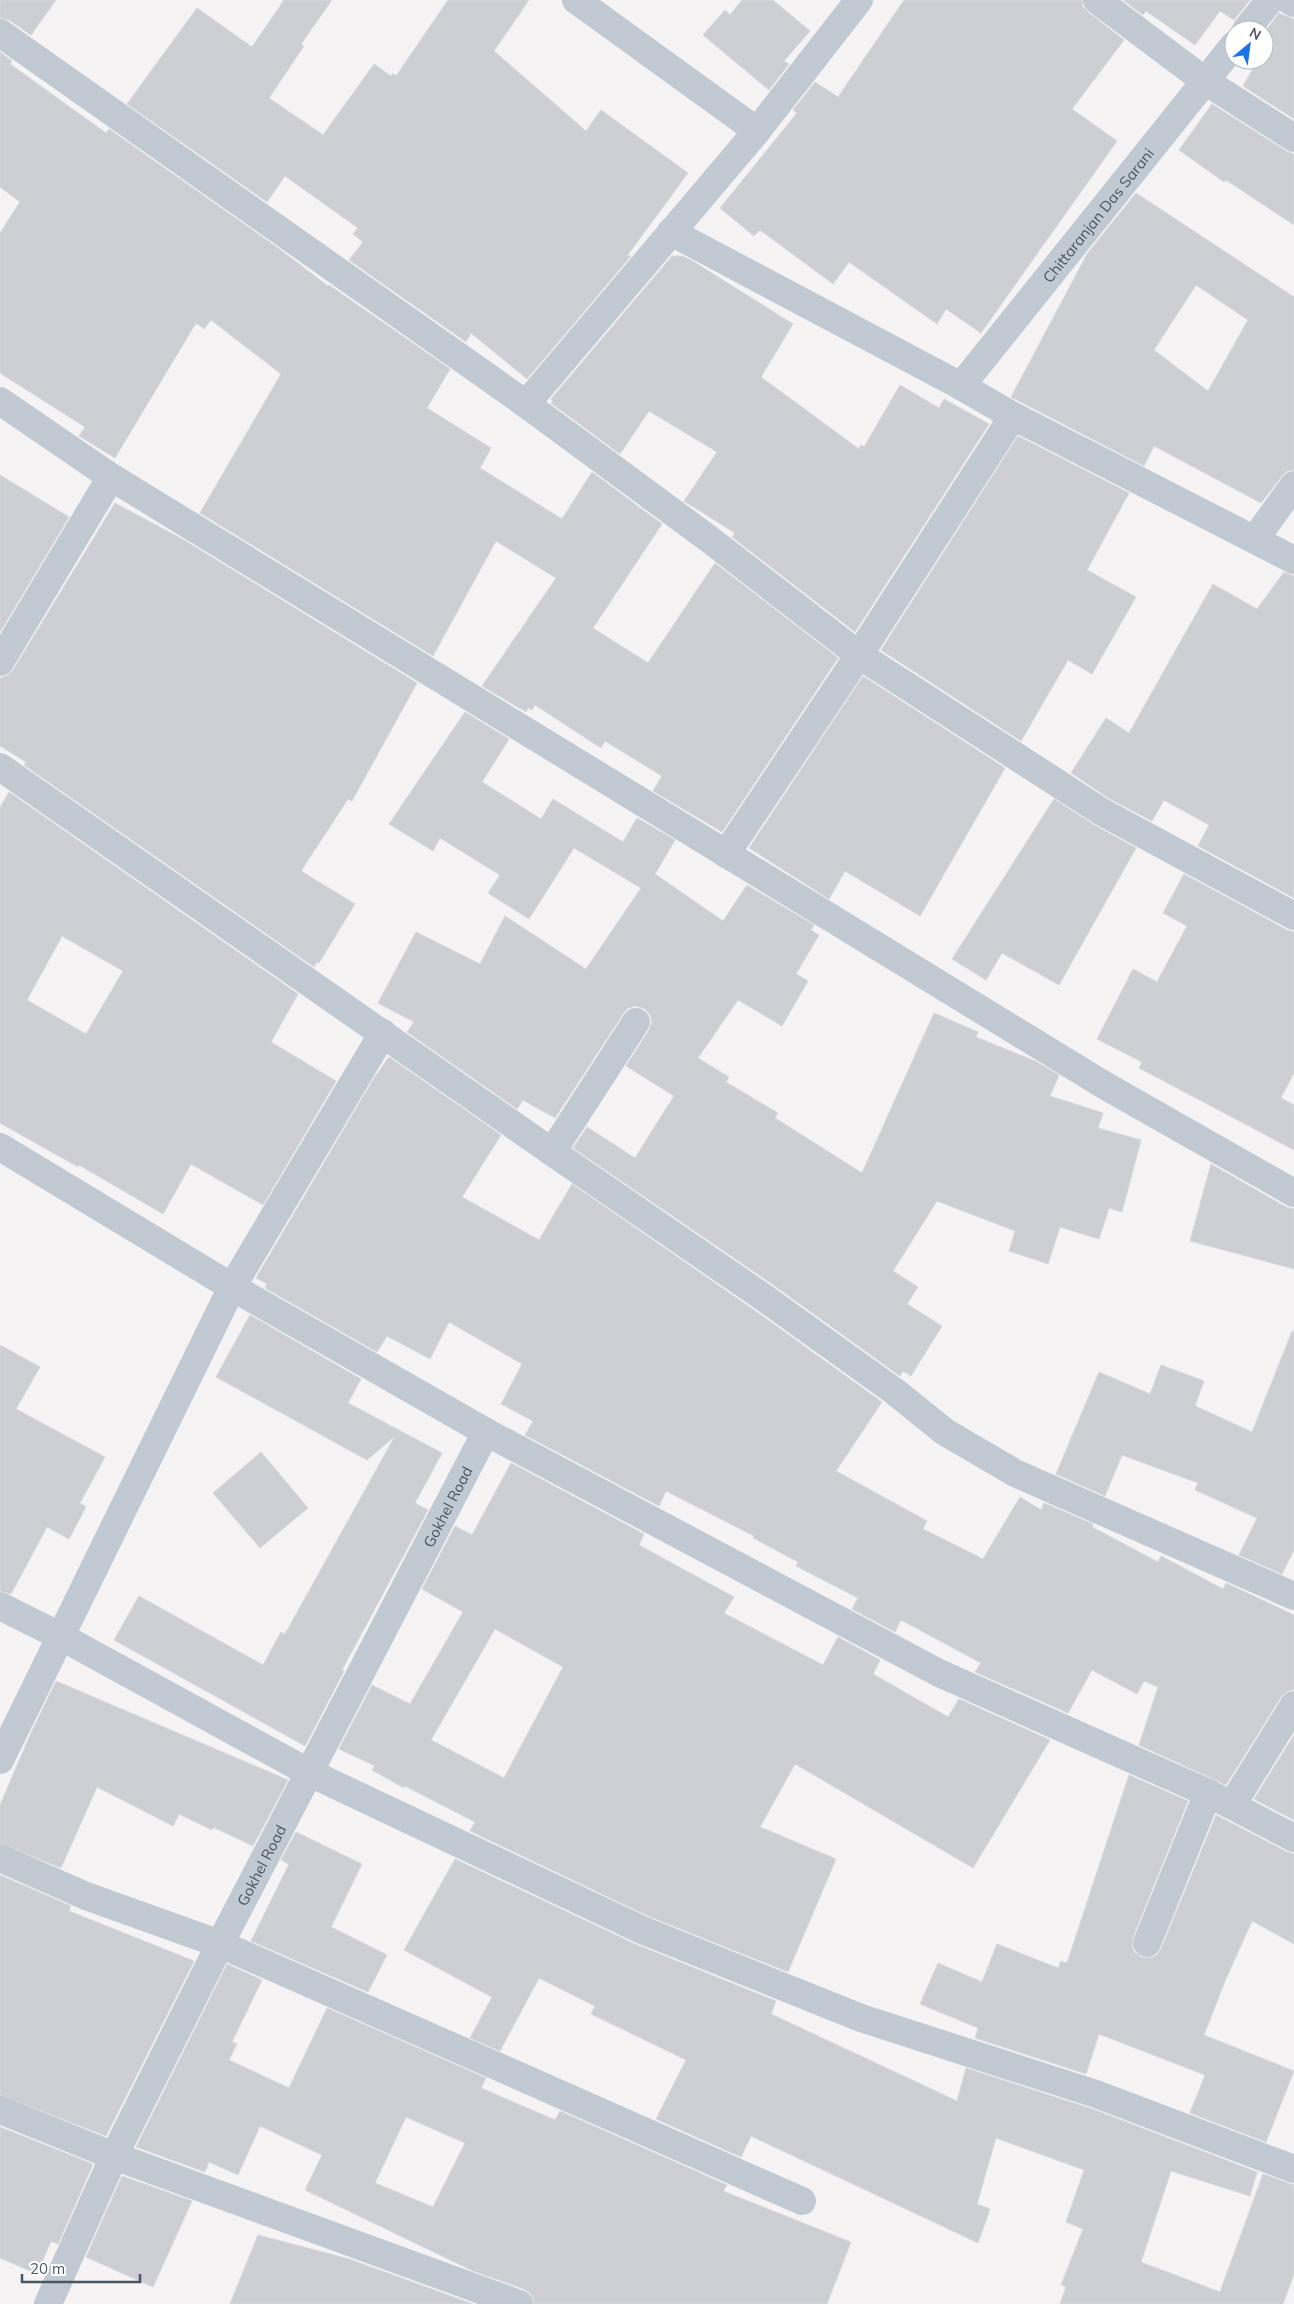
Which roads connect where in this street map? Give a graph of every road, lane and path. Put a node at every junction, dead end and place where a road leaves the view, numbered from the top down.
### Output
1 (576, 0) edge
2 (859, 0) edge
3 (1098, 0) edge
4 (1270, 0) edge
5 (1289, 0) edge
6 (1294, 3) edge
7 (1254, 20) edge
8 (0, 33) edge
9 (1224, 57) edge
10 (1205, 81) junction
11 (757, 131) junction
12 (1294, 138) edge
13 (671, 232) junction
14 (961, 386) junction
15 (0, 401) edge
16 (526, 404) junction
17 (1013, 416) junction
18 (112, 477) junction
19 (1294, 485) edge
20 (1256, 540) junction
21 (1294, 560) edge
22 (859, 655) junction
23 (0, 662) edge
24 (0, 767) edge
25 (726, 854) junction
26 (1294, 916) edge
27 (636, 1022) dead end
28 (382, 1033) junction
29 (0, 1147) edge
30 (552, 1152) junction
31 (1294, 1193) edge
32 (232, 1286) junction
33 (486, 1432) junction
34 (1294, 1596) edge
35 (0, 1606) edge
36 (60, 1636) junction
37 (1294, 1705) edge
38 (0, 1760) edge
39 (308, 1772) junction
40 (1208, 1793) junction
41 (1232, 1805) junction
42 (1294, 1838) edge
43 (0, 1858) edge
44 (1147, 1943) dead end
45 (220, 1944) junction
46 (0, 2110) edge
47 (114, 2156) junction
48 (1294, 2169) edge
49 (802, 2201) dead end
50 (48, 2304) edge
51 (519, 2304) edge

1 - 11 street
2 - 11 street
3 - 10 street
4 - 7 street
5 - 6 street
8 - 16 street
9 - 10 street, Chittaranjan Das Sarani
10 - 12 street
10 - 14 street, Chittaranjan Das Sarani
11 - 13 street
13 - 14 street
13 - 16 street
14 - 17 street
15 - 18 street
16 - 22 street
17 - 20 street
17 - 22 street
18 - 23 street
18 - 25 street
19 - 20 street
20 - 21 street
22 - 25 street
22 - 26 street
24 - 28 street
25 - 31 street
27 - 30 street
28 - 30 street
28 - 32 street
29 - 32 street
30 - 34 street
32 - 33 street
32 - 36 street
33 - 39 street, Gokhel Road
33 - 40 street
35 - 36 street
36 - 38 street
36 - 39 street
37 - 41 street
39 - 45 street, Gokhel Road
39 - 48 street
40 - 41 street
40 - 44 street
41 - 42 street
43 - 45 street
45 - 47 street, Gokhel Road
45 - 49 street
46 - 47 street
47 - 50 street, Gokhel Road
47 - 51 street

